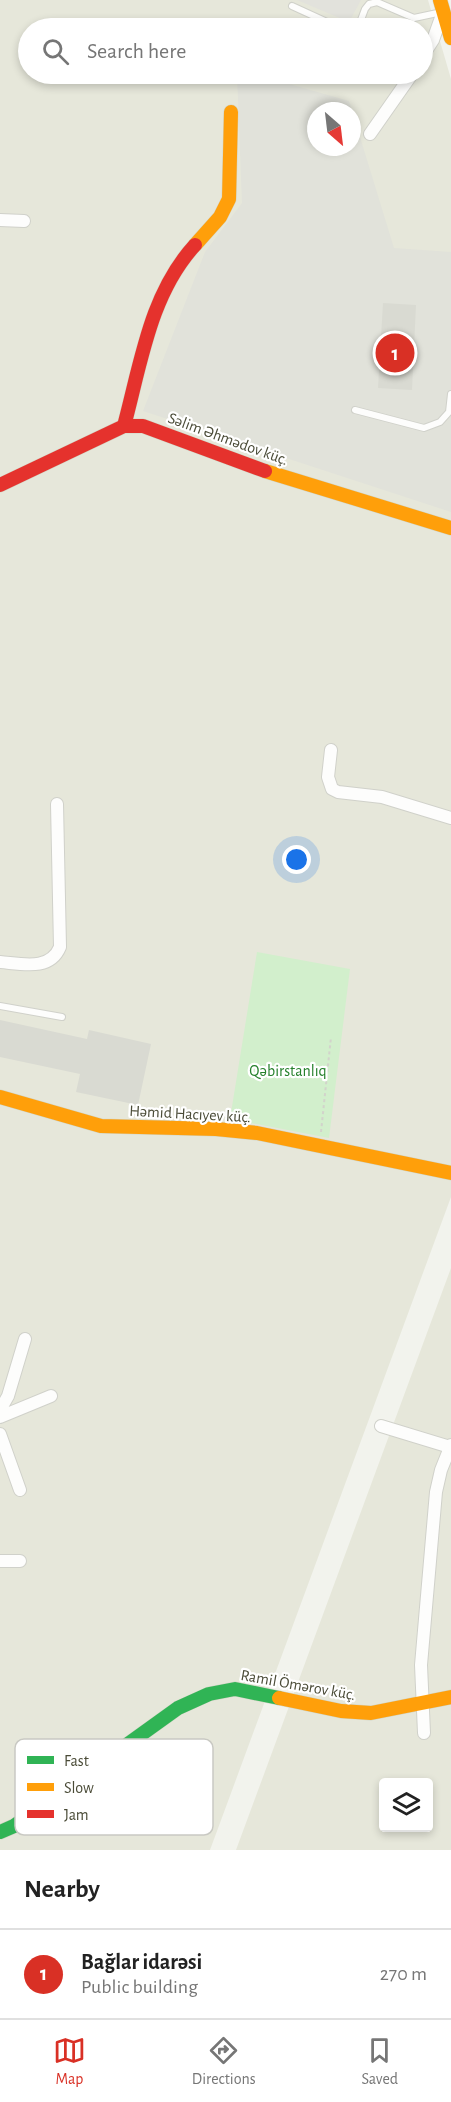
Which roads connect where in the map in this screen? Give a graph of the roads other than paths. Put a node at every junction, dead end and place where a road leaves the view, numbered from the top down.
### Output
1 (445, 5) edge
2 (292, 6) dead end
3 (318, 18) edge
4 (362, 18) edge
5 (414, 18) edge
6 (414, 18) edge
7 (451, 38) edge
8 (433, 40) edge
9 (405, 84) edge
10 (231, 112) dead end
11 (370, 134) dead end
12 (0, 220) edge
13 (24, 221) dead end
14 (451, 394) edge
15 (355, 410) dead end
16 (124, 426) junction
17 (0, 485) edge
18 (451, 528) edge
19 (331, 750) dead end
20 (57, 804) dead end
21 (451, 818) edge
22 (0, 962) edge
23 (0, 1006) edge
24 (62, 1017) dead end
25 (0, 1097) edge
26 (451, 1173) edge
27 (25, 1339) dead end
28 (51, 1396) dead end
29 (0, 1410) edge
30 (0, 1417) edge
31 (381, 1426) dead end
32 (0, 1434) edge
33 (451, 1446) edge
34 (20, 1490) dead end
35 (0, 1561) edge
36 (20, 1561) dead end
37 (451, 1697) edge
38 (421, 1704) junction
39 (424, 1733) dead end
40 (135, 1739) edge
41 (15, 1825) edge
42 (0, 1832) edge

1 - 6 lane
1 - 7 street
1 - 8 street
2 - 3 lane
4 - 5 lane
9 - 11 street
10 - 16 street
12 - 13 street
14 - 15 lane
16 - 17 street
16 - 18 street, Səlim Əhmədov küç.
19 - 21 street
20 - 22 street
23 - 24 lane
25 - 26 street, Həmid Hacıyev küç.
27 - 29 street
28 - 30 street
31 - 33 street
32 - 34 street
33 - 38 street
35 - 36 street
37 - 38 street, Ramil Ömərov küç.
38 - 39 street
38 - 40 street, Ramil Ömərov küç.
41 - 42 street, Ramil Ömərov küç.

